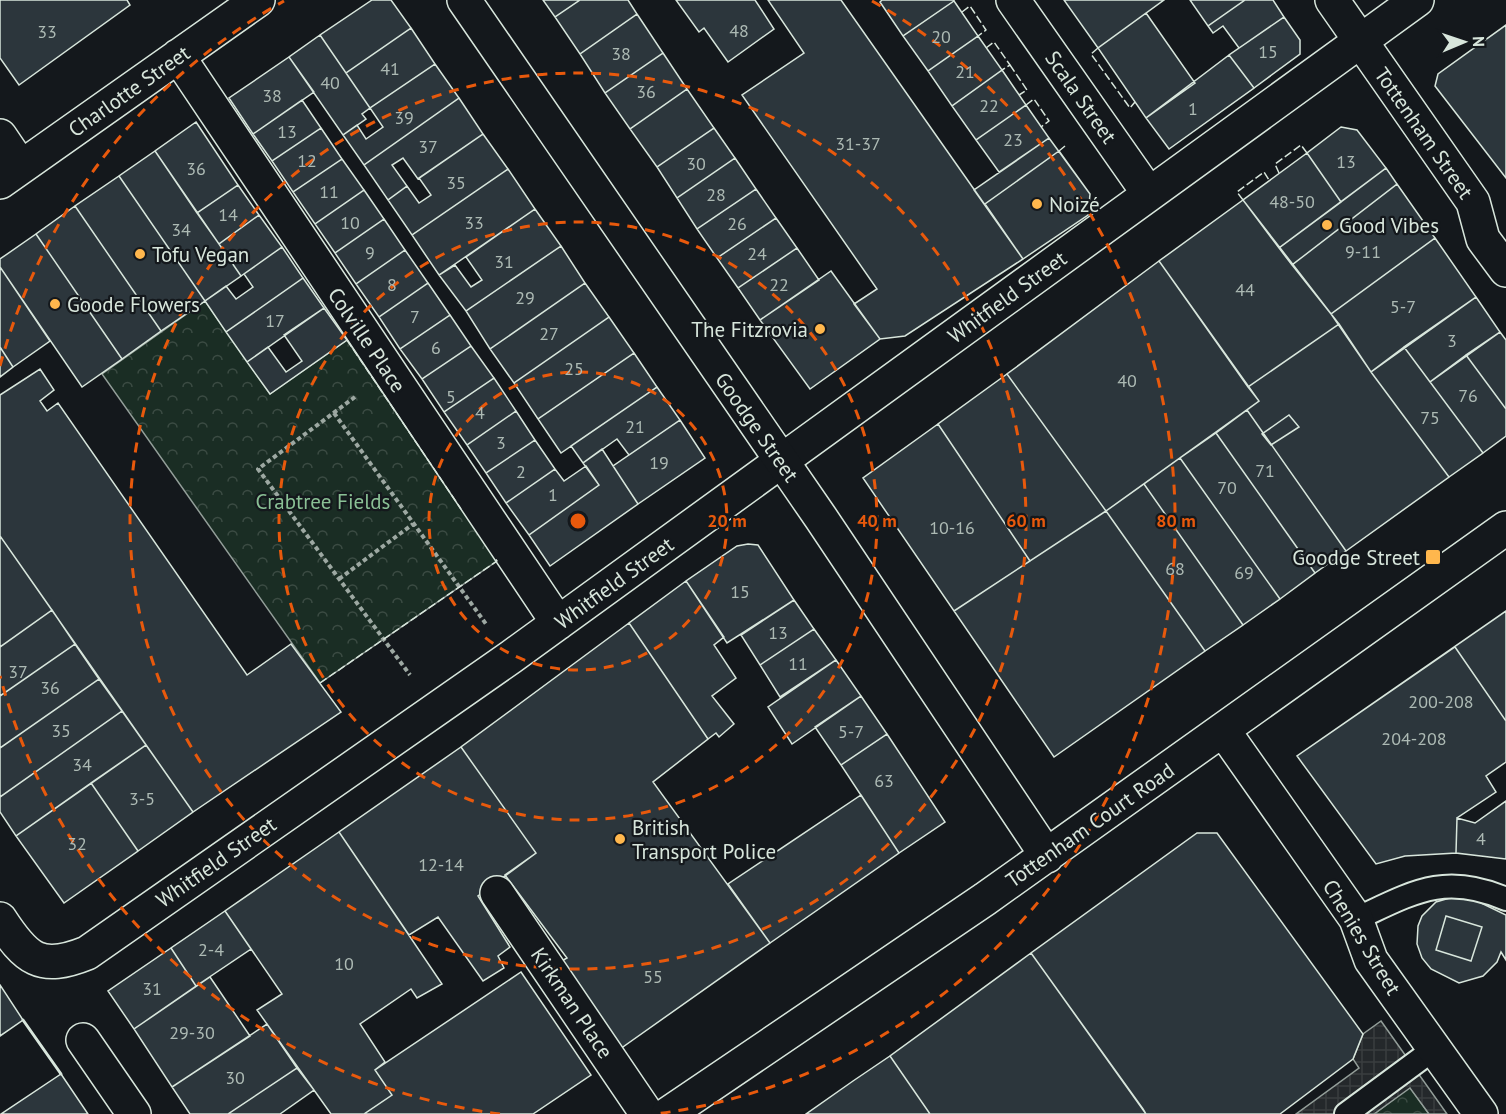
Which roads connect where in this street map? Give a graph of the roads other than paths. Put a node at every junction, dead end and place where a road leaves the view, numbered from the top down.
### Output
1 (258, 0) edge
2 (464, 0) edge
3 (1013, 0) edge
4 (1332, 0) edge
5 (1417, 0) edge
6 (1361, 41) junction
7 (178, 56) junction
8 (0, 136) edge
9 (11, 174) edge
10 (1149, 194) junction
11 (1506, 270) edge
12 (781, 462) junction
13 (1506, 528) edge
14 (558, 623) junction
15 (1223, 730) junction
16 (1047, 856) junction
17 (498, 893) dead end
18 (1506, 899) edge
19 (0, 919) edge
20 (1356, 919) junction
21 (83, 1040) dead end
22 (1434, 1049) junction
23 (134, 1114) edge
24 (647, 1114) edge
25 (668, 1114) edge
26 (1346, 1114) edge
27 (1481, 1114) edge

1 - 7 street, Charlotte Street
2 - 12 street, Goodge Street
3 - 10 street, Scala Street
4 - 6 street, Tottenham Street
5 - 6 street, Whitfield Street
6 - 10 street, Whitfield Street
6 - 11 street, Tottenham Street
7 - 9 street, Charlotte Street
7 - 14 street, Colville Place
8 - 9 street
10 - 12 street, Whitfield Street
12 - 14 street, Whitfield Street
12 - 16 street, Goodge Street
13 - 15 street, Tottenham Court Road
14 - 19 street, Whitfield Street
15 - 16 street, Tottenham Court Road
15 - 20 street, Chenies Street
16 - 25 street, Tottenham Court Road
17 - 24 street, Kirkman Place
18 - 20 lane
20 - 22 street, Chenies Street
21 - 23 street
22 - 26 lane
22 - 27 street, Chenies Street

